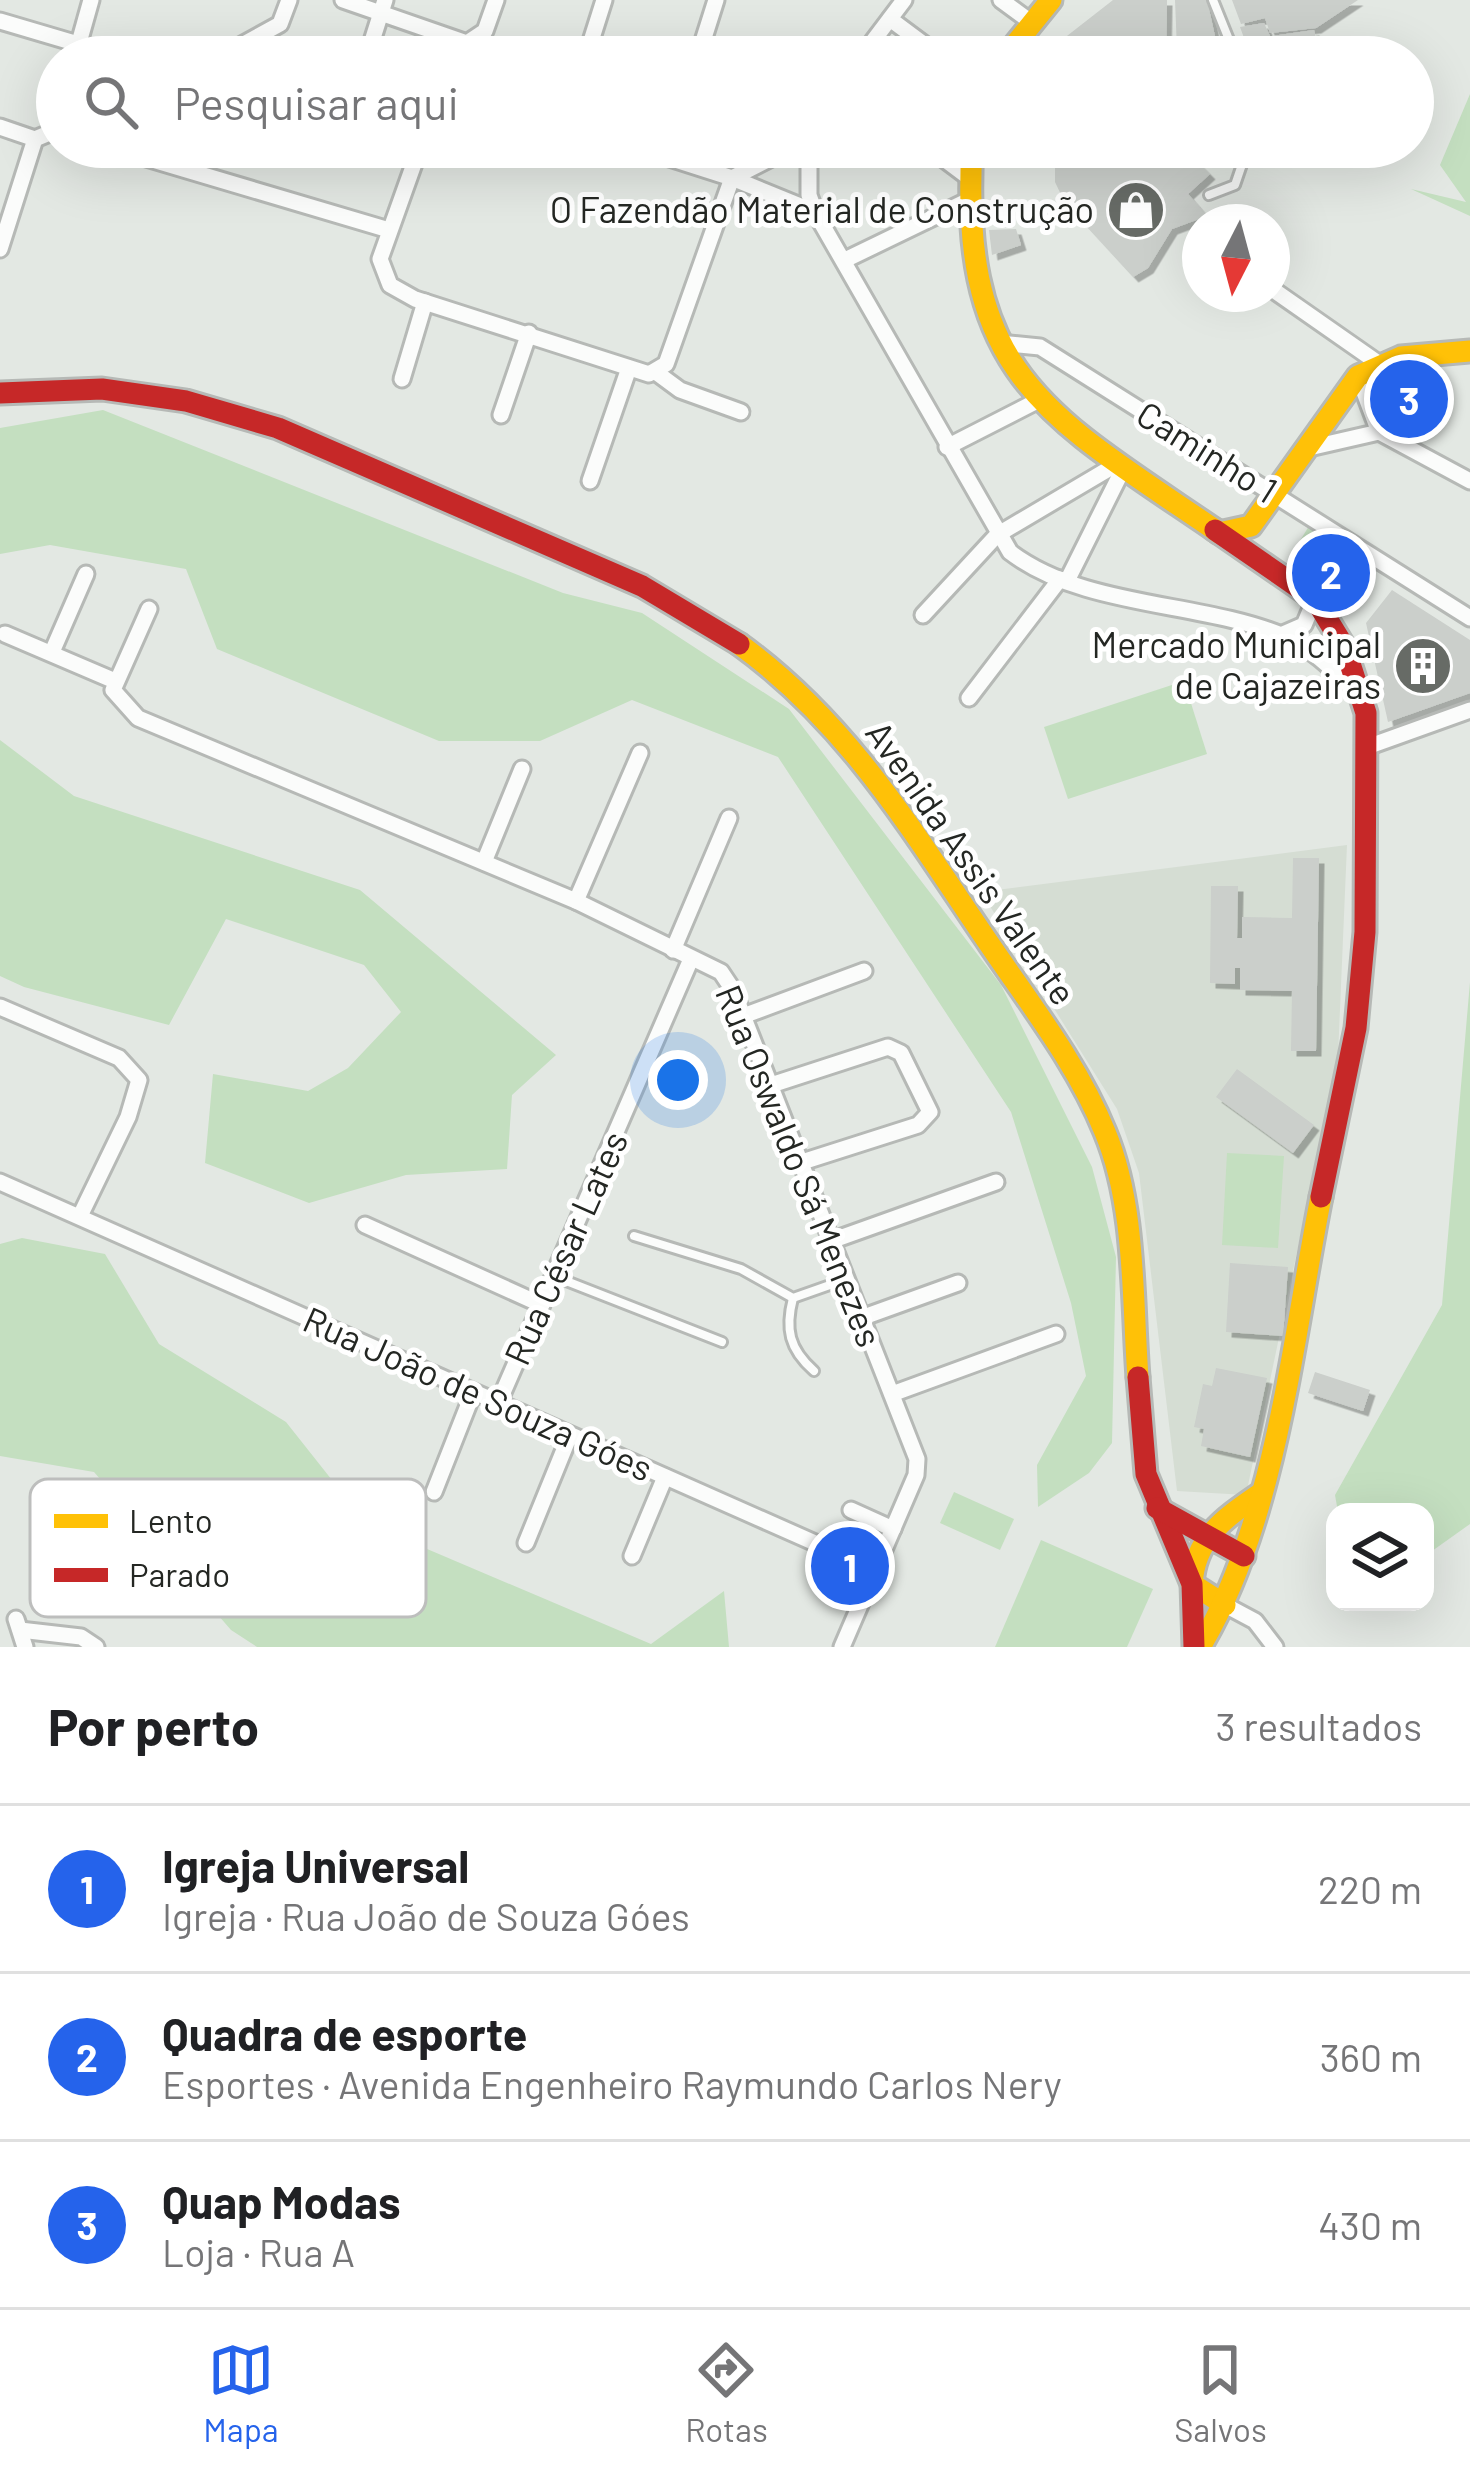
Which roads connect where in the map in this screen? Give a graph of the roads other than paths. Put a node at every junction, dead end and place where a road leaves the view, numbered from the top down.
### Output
1 (91, 0) edge
2 (289, 0) edge
3 (343, 0) edge
4 (496, 0) edge
5 (604, 0) edge
6 (716, 0) edge
7 (904, 0) edge
8 (1001, 0) edge
9 (1051, 0) edge
10 (1213, 0) edge
11 (383, 6) edge
12 (890, 19) junction
13 (0, 21) edge
14 (1031, 22) junction
15 (39, 36) edge
16 (80, 36) edge
17 (258, 36) edge
18 (374, 36) edge
19 (432, 36) edge
20 (479, 36) edge
21 (593, 36) edge
22 (705, 36) edge
23 (877, 36) edge
24 (912, 36) edge
25 (1021, 36) edge
26 (1228, 36) edge
27 (0, 127) edge
28 (35, 140) joint
29 (180, 168) edge
30 (412, 168) edge
31 (708, 168) edge
32 (752, 168) edge
33 (809, 168) edge
34 (948, 168) edge
35 (970, 168) edge
36 (1243, 168) edge
37 (732, 178) junction
38 (968, 189) junction
39 (1209, 195) dead end
40 (815, 212) junction
41 (389, 230) junction
42 (0, 249) edge
43 (847, 259) junction
44 (424, 302) junction
45 (1290, 302) edge
46 (529, 333) junction
47 (999, 344) junction
48 (1470, 351) edge
49 (1378, 363) junction
50 (628, 368) junction
51 (657, 373) junction
52 (1358, 376) junction
53 (402, 379) dead end
54 (0, 393) edge
55 (1037, 400) junction
56 (741, 412) dead end
57 (501, 416) dead end
58 (1379, 432) junction
59 (947, 447) junction
60 (1309, 448) junction
61 (1120, 466) junction
62 (590, 481) dead end
63 (1470, 481) edge
64 (1276, 494) junction
65 (1251, 526) junction
66 (1220, 532) junction
67 (997, 535) junction
68 (1251, 554) junction
69 (86, 574) dead end
70 (1064, 580) junction
71 (1316, 599) junction
72 (149, 609) dead end
73 (922, 615) dead end
74 (1470, 618) edge
75 (5, 634) dead end
76 (1281, 635) junction
77 (52, 652) junction
78 (116, 681) junction
79 (969, 698) dead end
80 (1363, 698) junction
81 (1470, 710) edge
82 (1367, 747) junction
83 (640, 753) dead end
84 (522, 769) dead end
85 (729, 818) dead end
86 (484, 862) junction
87 (576, 901) junction
88 (673, 950) junction
89 (691, 959) junction
90 (864, 971) dead end
91 (0, 1006) edge
92 (743, 1016) junction
93 (768, 1086) junction
94 (799, 1163) junction
95 (996, 1182) dead end
96 (0, 1183) edge
97 (80, 1216) junction
98 (365, 1225) dead end
99 (634, 1236) dead end
100 (831, 1241) junction
101 (555, 1276) junction
102 (845, 1279) junction
103 (958, 1283) dead end
104 (793, 1298) junction
105 (542, 1305) junction
106 (861, 1318) junction
107 (1055, 1334) dead end
108 (722, 1342) dead end
109 (814, 1371) dead end
110 (473, 1393) junction
111 (892, 1394) junction
112 (498, 1404) junction
113 (570, 1435) junction
114 (664, 1477) junction
115 (434, 1492) dead end
116 (1261, 1493) junction
117 (1156, 1506) junction
118 (851, 1510) dead end
119 (893, 1528) junction
120 (1207, 1531) junction
121 (526, 1543) dead end
122 (632, 1556) dead end
123 (1244, 1556) junction
124 (876, 1570) junction
125 (1192, 1584) junction
126 (1225, 1605) junction
127 (25, 1647) edge
128 (95, 1647) edge
129 (842, 1647) edge
130 (1197, 1647) edge
131 (1275, 1647) edge

1 - 16 street
2 - 17 street
3 - 11 street
4 - 20 street
5 - 21 street
6 - 22 street
7 - 12 street
8 - 14 street
9 - 14 main road
10 - 26 lane
11 - 18 street
11 - 19 street
12 - 23 street
12 - 24 street
13 - 15 street
14 - 25 main road
27 - 28 street
28 - 42 street
29 - 41 street
30 - 41 street
31 - 37 street
32 - 37 street
33 - 40 street
34 - 38 street
35 - 38 main road
36 - 39 lane
37 - 40 street
37 - 51 street
38 - 43 street
38 - 47 main road
40 - 43 street
41 - 44 street
43 - 59 street
44 - 46 street
44 - 53 street
45 - 49 street
46 - 50 street
46 - 57 street
47 - 55 main road
47 - 64 street, Caminho 1
48 - 49 main road
49 - 52 main road
50 - 51 street
50 - 62 street
51 - 56 street
52 - 58 street
52 - 60 main road
54 - 117 main road, Avenida Assis Valente
55 - 59 street
55 - 61 main road
58 - 60 street
58 - 63 street
59 - 67 street
60 - 64 main road
61 - 66 main road
61 - 67 street
61 - 70 street
64 - 65 main road
64 - 74 street, Caminho 1
65 - 66 main road
65 - 68 main road
66 - 68 main road
67 - 70 street
67 - 73 street
68 - 71 main road
69 - 77 street
70 - 76 street
70 - 79 street
71 - 76 street
71 - 80 main road
72 - 78 street
75 - 77 street
76 - 80 street
77 - 78 street
78 - 86 street, Rua Oswaldo Sá Menezes
80 - 82 main road
81 - 82 street
82 - 116 main road
83 - 87 street
84 - 86 street
85 - 88 street
86 - 87 street, Rua Oswaldo Sá Menezes
87 - 88 street, Rua Oswaldo Sá Menezes
88 - 89 street, Rua Oswaldo Sá Menezes
89 - 92 street, Rua Oswaldo Sá Menezes
89 - 101 street, Rua César Lates
90 - 92 street
91 - 97 street
92 - 93 street, Rua Oswaldo Sá Menezes
93 - 94 street, Rua Oswaldo Sá Menezes
93 - 94 street
94 - 100 street, Rua Oswaldo Sá Menezes
95 - 100 street
96 - 97 street, Rua João de Souza Góes
97 - 110 street, Rua João de Souza Góes
98 - 105 street
99 - 104 lane
100 - 102 street, Rua Oswaldo Sá Menezes
101 - 105 street, Rua César Lates
101 - 108 lane
102 - 104 lane
102 - 106 street, Rua Oswaldo Sá Menezes
103 - 106 street
104 - 109 lane
105 - 112 street, Rua César Lates
106 - 111 street, Rua Oswaldo Sá Menezes
107 - 111 street
110 - 112 street, Rua João de Souza Góes
110 - 115 street
111 - 119 street, Rua Oswaldo Sá Menezes
112 - 113 street, Rua João de Souza Góes
113 - 114 street, Rua João de Souza Góes
113 - 121 street
114 - 122 street
114 - 124 street, Rua João de Souza Góes
116 - 120 main road
116 - 123 main road
117 - 120 main road
117 - 125 main road, Avenida Assis Valente
118 - 119 street
119 - 124 street, Rua Oswaldo Sá Menezes
120 - 123 main road
120 - 125 main road
123 - 126 main road
124 - 129 street, Rua Oswaldo Sá Menezes
125 - 126 main road
125 - 130 main road, Avenida Assis Valente
126 - 130 main road
126 - 131 street
127 - 128 street

